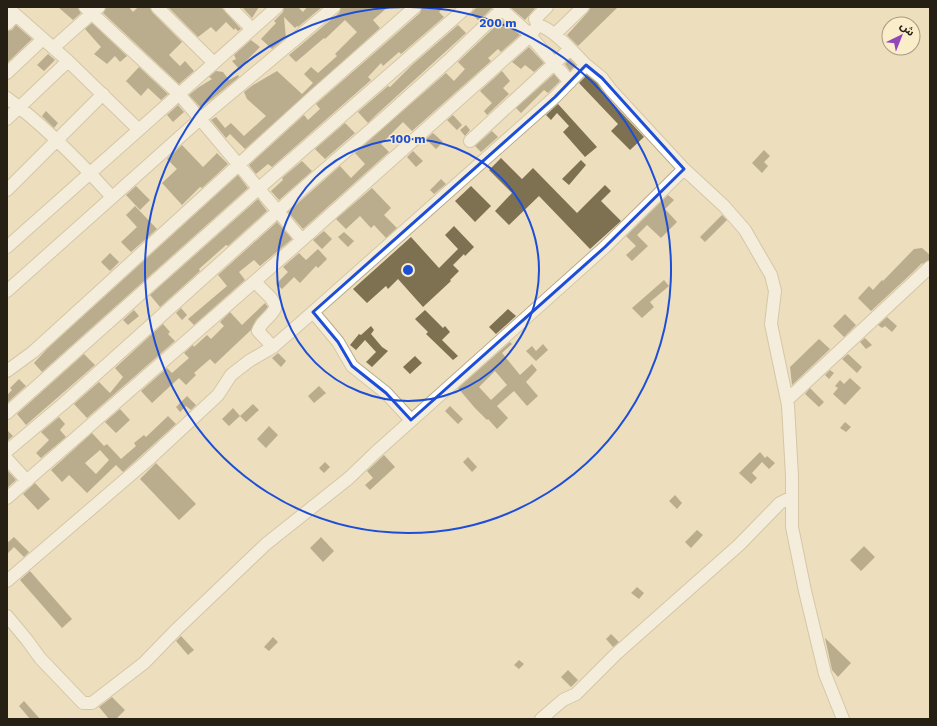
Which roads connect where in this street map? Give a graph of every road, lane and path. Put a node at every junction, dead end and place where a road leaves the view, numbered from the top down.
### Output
1 (157, 7) edge
2 (230, 7) edge
3 (277, 7) edge
4 (334, 7) edge
5 (415, 7) edge
6 (467, 7) edge
7 (547, 7) edge
8 (583, 7) edge
9 (500, 8) edge
10 (92, 9) edge
11 (12, 11) edge
12 (7, 24) edge
13 (538, 25) junction
14 (252, 29) junction
15 (555, 34) junction
16 (530, 36) junction
17 (44, 39) junction
18 (53, 48) junction
19 (570, 49) junction
20 (68, 61) junction
21 (214, 63) junction
22 (586, 64) junction
23 (554, 65) junction
24 (10, 66) edge
25 (570, 82) junction
26 (102, 94) junction
27 (178, 94) junction
28 (7, 98) edge
29 (19, 107) junction
30 (7, 119) edge
31 (200, 119) junction
32 (138, 129) junction
33 (56, 141) junction
34 (470, 141) dead end
35 (239, 166) junction
36 (684, 169) junction
37 (90, 173) junction
38 (7, 190) edge
39 (258, 190) junction
40 (112, 197) junction
41 (277, 212) junction
42 (302, 240) junction
43 (7, 247) edge
44 (930, 267) edge
45 (255, 282) junction
46 (7, 291) edge
47 (313, 312) junction
48 (273, 347) junction
49 (7, 371) edge
50 (788, 399) junction
51 (7, 413) edge
52 (411, 420) junction
53 (7, 451) edge
54 (7, 459) edge
55 (27, 481) junction
56 (792, 497) junction
57 (7, 498) edge
58 (7, 581) edge
59 (7, 616) edge
60 (541, 719) edge
61 (843, 719) edge

1 - 21 street
2 - 14 street
3 - 14 street
4 - 31 street
5 - 35 street
6 - 39 street
7 - 13 street
8 - 15 street
9 - 16 street
9 - 41 street
10 - 18 street
10 - 27 street
11 - 12 street
11 - 17 street
13 - 15 street
13 - 16 street
14 - 21 street
15 - 19 street
16 - 23 street
16 - 42 street
17 - 18 street
17 - 24 street
18 - 20 street
19 - 22 street
19 - 23 street
20 - 26 street
20 - 29 street
21 - 27 street
22 - 25 street
22 - 36 street
23 - 25 street
23 - 34 street
25 - 47 street
26 - 32 street
26 - 33 street
27 - 31 street
27 - 32 street
28 - 29 street
29 - 30 street
29 - 33 street
31 - 35 street
31 - 40 street
32 - 37 street
33 - 37 street
33 - 38 street
35 - 39 street
35 - 49 street
36 - 50 street
36 - 52 street
37 - 40 street
37 - 43 street
39 - 41 street
39 - 51 street
40 - 46 street
41 - 42 street
41 - 53 street
42 - 45 street
44 - 50 street
45 - 48 street
45 - 55 street
47 - 48 street
47 - 52 street
48 - 58 street
50 - 56 street
52 - 59 street
54 - 55 street
55 - 57 street
56 - 60 street
56 - 61 street

